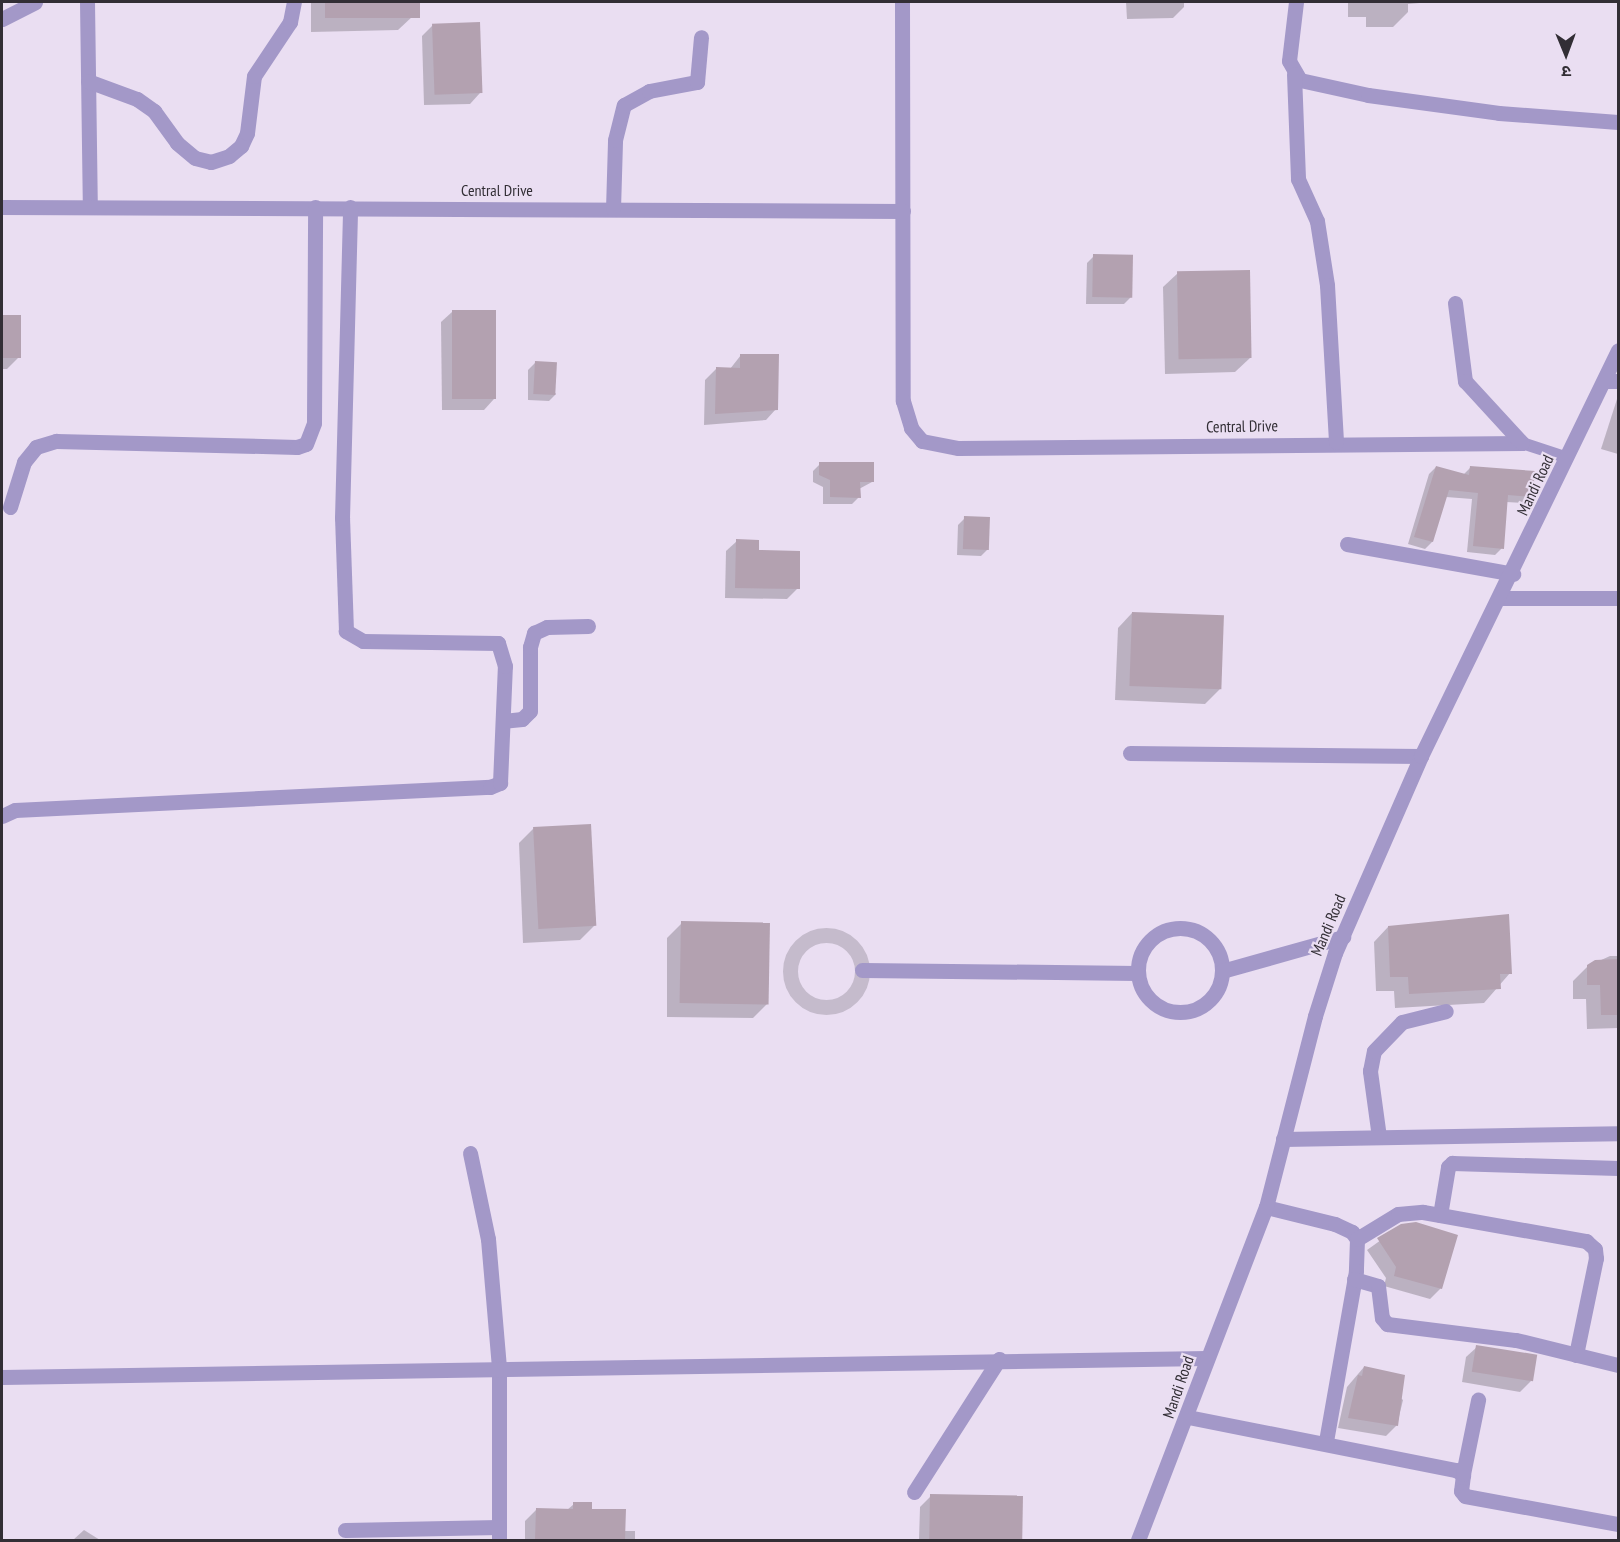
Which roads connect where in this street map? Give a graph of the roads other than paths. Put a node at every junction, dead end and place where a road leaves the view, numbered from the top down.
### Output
1 (35, 2) edge
2 (87, 2) edge
3 (294, 2) edge
4 (902, 2) edge
5 (1296, 2) edge
6 (2, 19) edge
7 (700, 37) dead end
8 (1294, 74) junction
9 (88, 81) junction
10 (1618, 122) edge
11 (90, 206) junction
12 (2, 207) edge
13 (315, 207) junction
14 (350, 207) junction
15 (613, 209) junction
16 (903, 211) junction
17 (1455, 303) dead end
18 (1618, 350) edge
19 (1611, 381) edge
20 (1336, 442) junction
21 (1522, 443) junction
22 (1568, 458) junction
23 (10, 507) dead end
24 (1347, 544) dead end
25 (1513, 574) junction
26 (1500, 598) junction
27 (1618, 598) edge
28 (588, 626) dead end
29 (503, 721) junction
30 (1130, 753) dead end
31 (1421, 756) junction
32 (2, 816) edge
33 (1342, 937) junction
34 (862, 970) dead end
35 (1222, 971) junction
36 (1137, 973) junction
37 (1446, 1011) dead end
38 (1618, 1133) edge
39 (1379, 1137) junction
40 (1283, 1139) junction
41 (470, 1153) dead end
42 (1618, 1168) edge
43 (1266, 1207) junction
44 (1440, 1215) junction
45 (1357, 1239) junction
46 (1354, 1279) junction
47 (1576, 1354) junction
48 (1207, 1358) junction
49 (999, 1359) junction
50 (1618, 1365) edge
51 (499, 1368) junction
52 (2, 1377) edge
53 (1478, 1400) dead end
54 (1188, 1417) junction
55 (1326, 1442) junction
56 (1463, 1474) junction
57 (914, 1492) dead end
58 (1618, 1524) edge
59 (345, 1530) dead end
60 (499, 1534) edge
61 (1138, 1540) edge

1 - 6 street
2 - 9 street
3 - 9 street
4 - 16 street
5 - 8 street
7 - 15 street
8 - 10 street
8 - 20 street
9 - 11 street
11 - 12 street, Central Drive
11 - 13 street, Central Drive
13 - 14 street, Central Drive
13 - 23 street
14 - 15 street, Central Drive
14 - 29 street
15 - 16 street, Central Drive
16 - 20 street, Central Drive
17 - 21 street
18 - 19 street, Mandi Road
19 - 22 street, Mandi Road
20 - 21 street, Central Drive
21 - 22 lane, Central Drive
22 - 25 street, Mandi Road
24 - 25 street
25 - 26 street, Mandi Road
26 - 27 street
26 - 31 street, Mandi Road
28 - 29 street
29 - 32 street
30 - 31 street
31 - 33 street, Mandi Road
33 - 35 street
33 - 40 street, Mandi Road
34 - 36 street
35 - 36 street
35 - 36 street
37 - 39 street
38 - 39 street
39 - 40 street
40 - 43 street, Mandi Road
41 - 51 street
42 - 44 street
43 - 45 street
43 - 48 street, Mandi Road
44 - 45 street
44 - 47 street
45 - 46 street
46 - 47 street
46 - 55 street
47 - 50 street
48 - 49 street
48 - 54 street, Mandi Road
49 - 51 street
49 - 57 street
51 - 52 street
51 - 60 street
53 - 56 street
54 - 55 street
54 - 61 street, Mandi Road
55 - 56 street
56 - 58 street
59 - 60 street

